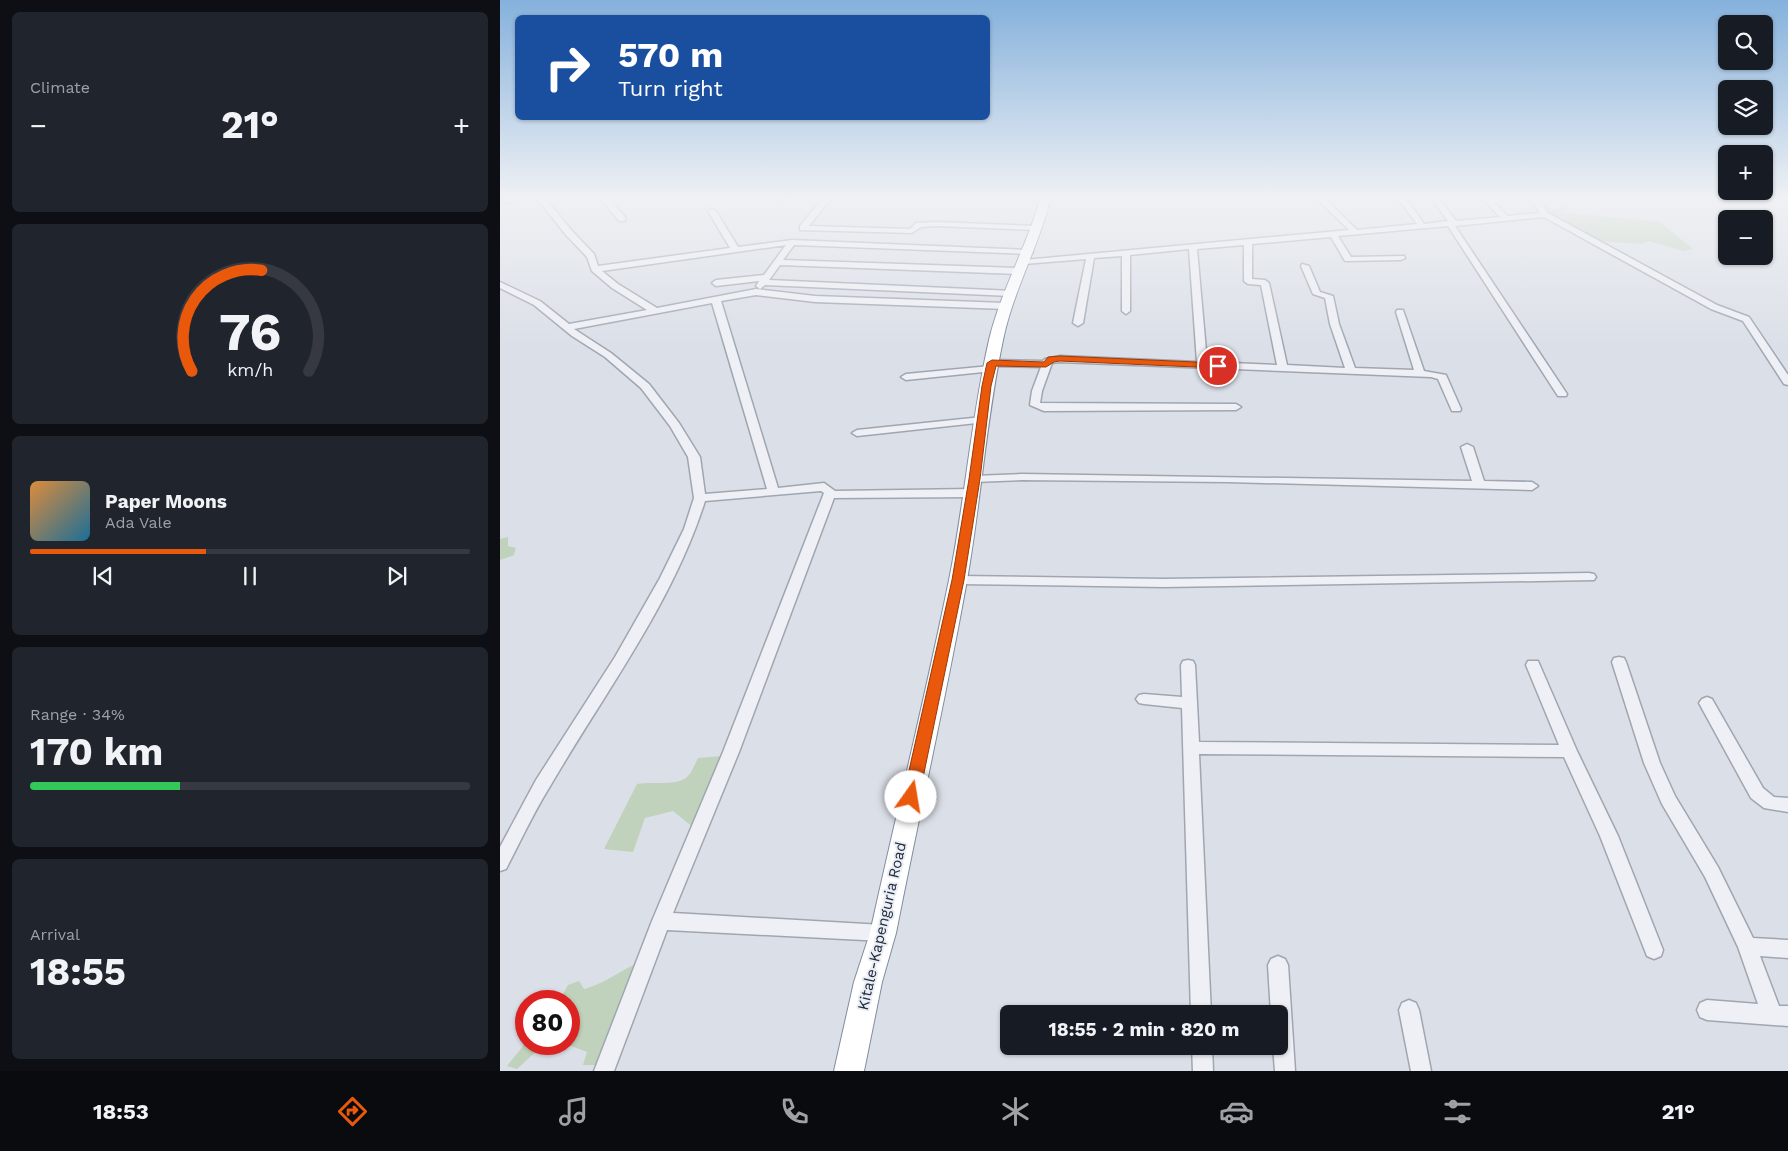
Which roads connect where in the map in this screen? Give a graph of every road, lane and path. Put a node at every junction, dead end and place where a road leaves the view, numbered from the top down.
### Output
1 (1193, 246) edge
2 (582, 247) edge
3 (751, 247) edge
4 (788, 247) edge
5 (840, 247) edge
6 (1030, 247) edge
7 (1182, 247) edge
8 (1248, 247) edge
9 (1340, 247) edge
10 (1467, 247) edge
11 (1604, 247) edge
12 (735, 249) joint
13 (1126, 252) junction
14 (1091, 255) junction
15 (1401, 258) dead end
16 (778, 262) junction
17 (1024, 262) junction
18 (1305, 266) dead end
19 (595, 269) junction
20 (764, 279) junction
21 (716, 283) dead end
22 (500, 285) edge
23 (756, 292) junction
24 (1009, 299) junction
25 (716, 300) junction
26 (656, 311) junction
27 (1126, 311) dead end
28 (1400, 312) dead end
29 (1078, 323) dead end
30 (568, 327) junction
31 (1046, 364) junction
32 (1202, 365) junction
33 (991, 366) junction
34 (1283, 369) junction
35 (1351, 371) junction
36 (1420, 374) junction
37 (906, 377) dead end
38 (1788, 382) edge
39 (1562, 394) dead end
40 (1236, 407) dead end
41 (1456, 409) dead end
42 (982, 420) junction
43 (857, 433) dead end
44 (1467, 447) dead end
45 (1479, 485) junction
46 (973, 486) junction
47 (1532, 486) dead end
48 (773, 490) junction
49 (829, 495) junction
50 (700, 498) junction
51 (1589, 577) dead end
52 (958, 580) junction
53 (1619, 662) dead end
54 (1188, 665) dead end
55 (1533, 665) dead end
56 (1144, 700) dead end
57 (1190, 703) junction
58 (1707, 703) dead end
59 (1191, 748) junction
60 (1569, 751) junction
61 (1788, 805) edge
62 (500, 864) edge
63 (661, 921) junction
64 (883, 933) junction
65 (1747, 946) junction
66 (1788, 949) edge
67 (1654, 950) dead end
68 (1278, 965) dead end
69 (1201, 1005) edge
70 (1409, 1010) dead end
71 (1706, 1010) dead end
72 (1780, 1015) edge
73 (1202, 1055) edge
74 (604, 1071) edge
75 (849, 1071) edge
76 (1203, 1071) edge
77 (1285, 1071) edge
78 (1421, 1071) edge

1 - 32 street
2 - 19 street
3 - 12 street
4 - 16 street
5 - 17 street
6 - 17 highway, Kitale-Kapenguria Road
7 - 13 street
8 - 34 street
9 - 15 street
10 - 39 street
11 - 38 street
12 - 19 street
13 - 14 street
13 - 27 street
14 - 17 street
14 - 29 street
16 - 17 street
16 - 20 street
17 - 24 highway, Kitale-Kapenguria Road
18 - 35 street
19 - 26 street
20 - 21 street
20 - 23 street
20 - 24 street
22 - 30 street
23 - 24 street
23 - 25 street
24 - 33 highway, Kitale-Kapenguria Road
25 - 26 street
25 - 48 street
26 - 30 street
28 - 36 street
30 - 50 street
31 - 32 street
31 - 33 street
31 - 40 street
32 - 34 street
33 - 37 street
33 - 42 highway, Kitale-Kapenguria Road
34 - 35 street
35 - 36 street
36 - 41 street
42 - 43 street
42 - 46 highway, Kitale-Kapenguria Road
44 - 45 street
45 - 46 street
45 - 47 street
46 - 49 street
46 - 52 highway, Kitale-Kapenguria Road
48 - 49 street
48 - 50 street
49 - 63 street
50 - 62 street
51 - 52 street
52 - 64 highway, Kitale-Kapenguria Road
53 - 65 street
54 - 57 street
55 - 60 street
56 - 57 street
57 - 59 street
58 - 61 street
59 - 60 street
59 - 69 street
60 - 67 street
63 - 64 street
63 - 74 street
64 - 75 highway, Kitale-Kapenguria Road
65 - 66 street
65 - 72 street
68 - 77 street
70 - 78 street
71 - 72 street
73 - 76 street

